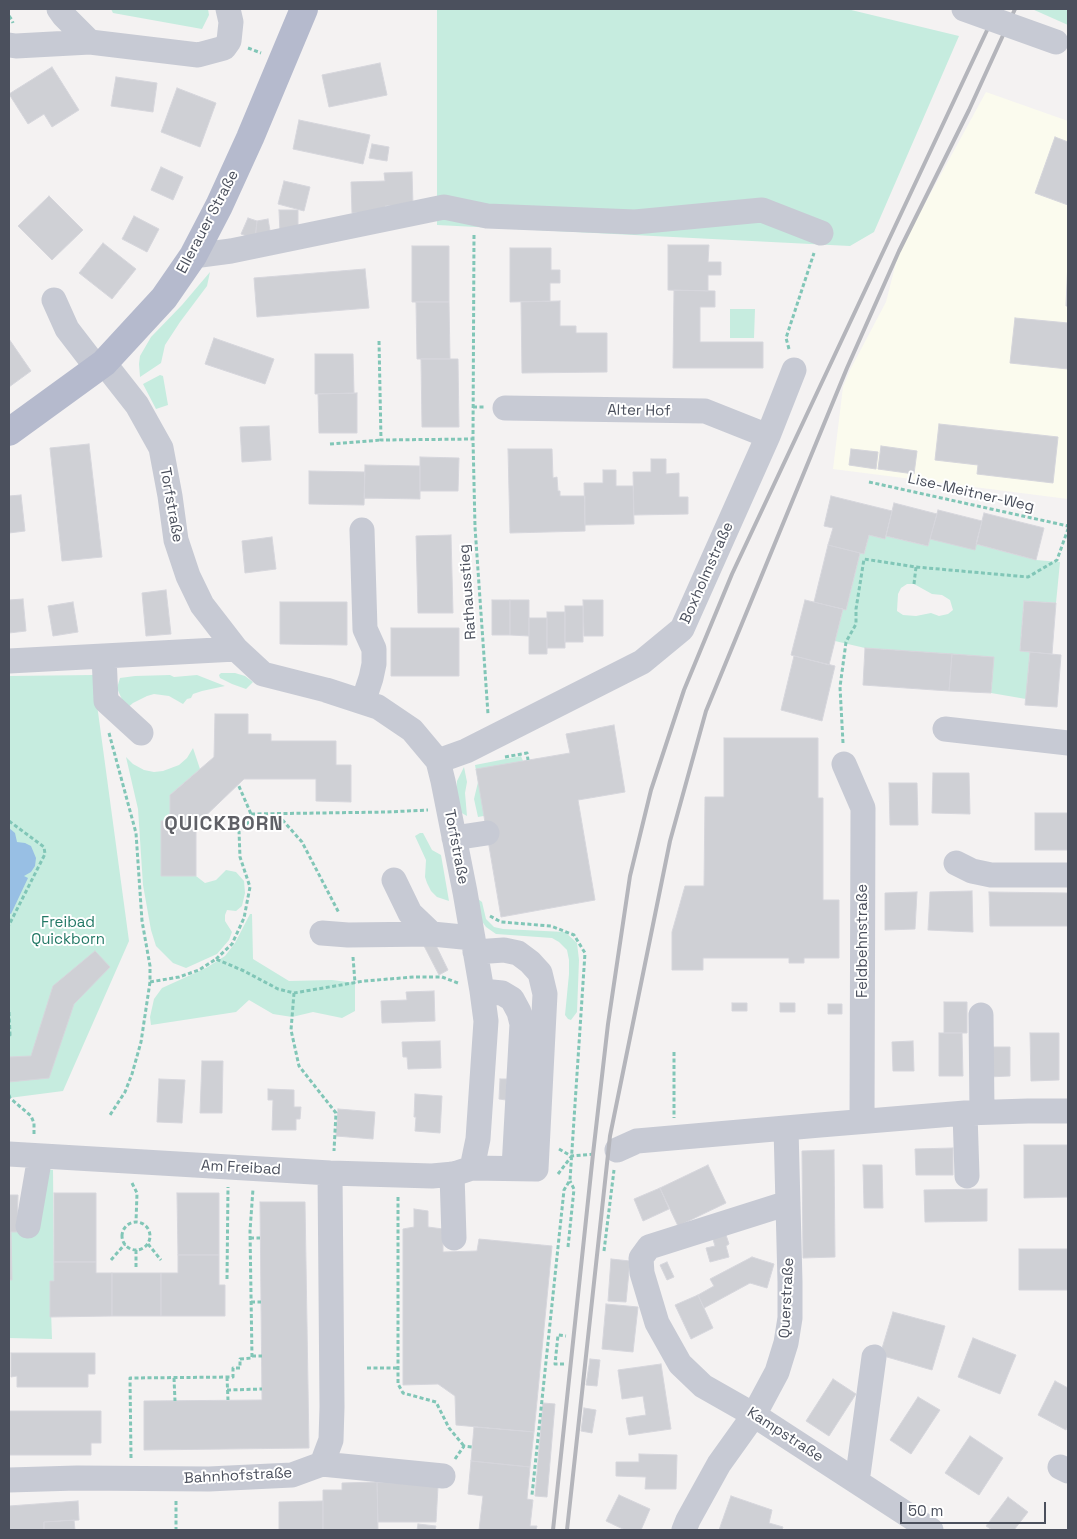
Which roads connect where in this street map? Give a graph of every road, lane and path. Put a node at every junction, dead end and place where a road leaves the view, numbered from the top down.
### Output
1 (59, 9) edge
2 (228, 9) edge
3 (304, 9) edge
4 (964, 9) edge
5 (229, 41) junction
6 (90, 42) junction
7 (9, 45) edge
8 (1062, 45) edge
9 (282, 61) junction
10 (487, 216) junction
11 (821, 233) joint
12 (193, 256) junction
13 (54, 300) dead end
14 (379, 342) dead end
15 (101, 365) junction
16 (794, 370) joint
17 (505, 408) dead end
18 (9, 432) edge
19 (768, 436) junction
20 (473, 439) junction
21 (381, 440) junction
22 (330, 444) dead end
23 (870, 482) dead end
24 (1068, 528) edge
25 (362, 530) dead end
26 (916, 567) junction
27 (914, 584) dead end
28 (236, 650) junction
29 (104, 656) junction
30 (9, 661) edge
31 (363, 702) junction
32 (479, 719) dead end
33 (945, 729) dead end
34 (108, 732) dead end
35 (141, 733) dead end
36 (1068, 743) edge
37 (438, 761) junction
38 (844, 764) joint
39 (238, 784) dead end
40 (448, 807) junction
41 (251, 814) junction
42 (278, 814) junction
43 (9, 821) edge
44 (487, 833) dead end
45 (454, 838) junction
46 (956, 863) dead end
47 (1068, 875) edge
48 (394, 880) dead end
49 (9, 925) edge
50 (322, 933) dead end
51 (432, 934) junction
52 (348, 935) junction
53 (474, 945) junction
54 (216, 959) junction
55 (150, 982) junction
56 (482, 991) junction
57 (294, 993) junction
58 (9, 1012) edge
59 (981, 1014) dead end
60 (9, 1036) edge
61 (674, 1052) dead end
62 (9, 1095) edge
63 (1068, 1111) edge
64 (974, 1113) junction
65 (110, 1115) dead end
66 (862, 1122) junction
67 (786, 1128) junction
68 (675, 1138) junction
69 (616, 1149) junction
70 (27, 1155) edge
71 (128, 1161) junction
72 (332, 1165) junction
73 (514, 1168) junction
74 (462, 1171) junction
75 (398, 1175) junction
76 (966, 1176) dead end
77 (570, 1180) junction
78 (228, 1187) dead end
79 (253, 1187) dead end
80 (788, 1203) junction
81 (136, 1222) junction
82 (28, 1226) dead end
83 (250, 1238) junction
84 (260, 1238) dead end
85 (454, 1238) dead end
86 (125, 1244) junction
87 (148, 1244) junction
88 (568, 1247) dead end
89 (136, 1250) junction
90 (604, 1251) dead end
91 (111, 1260) dead end
92 (161, 1260) dead end
93 (136, 1266) dead end
94 (227, 1279) dead end
95 (251, 1302) junction
96 (261, 1302) dead end
97 (566, 1336) dead end
98 (549, 1348) junction
99 (556, 1349) junction
100 (252, 1356) junction
101 (262, 1356) dead end
102 (874, 1358) dead end
103 (564, 1364) dead end
104 (367, 1368) dead end
105 (398, 1368) junction
106 (227, 1377) junction
107 (174, 1378) junction
108 (262, 1389) dead end
109 (227, 1390) junction
110 (228, 1400) dead end
111 (175, 1401) dead end
112 (754, 1415) junction
113 (131, 1442) dead end
114 (464, 1446) dead end
115 (322, 1464) junction
116 (443, 1476) dead end
117 (175, 1479) junction
118 (9, 1480) edge
119 (857, 1482) junction
120 (532, 1495) dead end
121 (176, 1530) edge
122 (684, 1530) edge
123 (931, 1530) edge

1 - 6 street
2 - 5 street
3 - 9 main road, Ellerauer Straße
4 - 8 street, bridge
5 - 6 street
5 - 9 path
6 - 7 street
9 - 12 main road, Ellerauer Straße
10 - 11 street
10 - 12 street
10 - 20 path, Rathausstieg
11 - 16 path
12 - 15 main road, Ellerauer Straße
13 - 15 street, Torfstraße
14 - 21 path
15 - 18 main road, Ellerauer Straße
15 - 28 street, Torfstraße
16 - 19 street, Boxholmstraße
17 - 19 street, Alter Hof
19 - 37 street, Boxholmstraße
20 - 21 path
20 - 32 path, Rathausstieg
21 - 22 path
23 - 24 path, Lise-Meitner-Weg
24 - 26 path
25 - 31 street
26 - 27 path
26 - 38 path
28 - 29 street
28 - 31 street, Torfstraße
29 - 30 street
29 - 35 street
31 - 37 street, Torfstraße
33 - 36 street
34 - 55 path
37 - 40 street, Torfstraße
38 - 66 street, Feldbehnstraße
39 - 41 path
40 - 42 path
40 - 45 street, Torfstraße
41 - 42 path
41 - 54 path
42 - 52 path
43 - 49 path
44 - 45 street
45 - 53 street, Torfstraße
46 - 47 street
48 - 51 street
50 - 52 street
51 - 52 street
51 - 53 street
53 - 56 street, Torfstraße
53 - 73 street, Am Freibad
54 - 55 path
54 - 57 path
55 - 65 path
56 - 57 path
56 - 73 street
56 - 74 street, Torfstraße
57 - 72 path
58 - 60 path
59 - 64 street
61 - 68 path
62 - 70 path
63 - 64 street
64 - 66 street
64 - 76 street
66 - 67 street
67 - 68 street
67 - 80 street, Querstraße
68 - 69 street
69 - 77 path
69 - 90 path
70 - 71 street, Am Freibad
70 - 82 street
71 - 72 street, Am Freibad
71 - 81 path
72 - 75 street, Am Freibad
72 - 115 street
73 - 74 street, Am Freibad
74 - 75 street, Am Freibad
74 - 85 street, Torfstraße
75 - 105 path
77 - 88 path
77 - 98 path
78 - 94 path
79 - 83 path
80 - 112 street, Querstraße
80 - 112 street, Kampstraße
81 - 86 path
81 - 87 path
83 - 84 path
83 - 95 path
86 - 89 path
86 - 91 path
87 - 89 path
87 - 92 path
89 - 93 path
95 - 96 path
95 - 100 path
97 - 99 path
98 - 99 path
98 - 120 path
99 - 103 path
100 - 101 path
100 - 106 path
102 - 119 street
104 - 105 path
105 - 114 path
106 - 107 path
106 - 109 path
107 - 111 path
107 - 113 path
108 - 109 path
109 - 110 path
112 - 119 street, Kampstraße
112 - 122 street, Querstraße
115 - 116 street
115 - 117 street, Bahnhofstraße
117 - 118 street, Bahnhofstraße
117 - 121 path
119 - 123 street, Kampstraße

